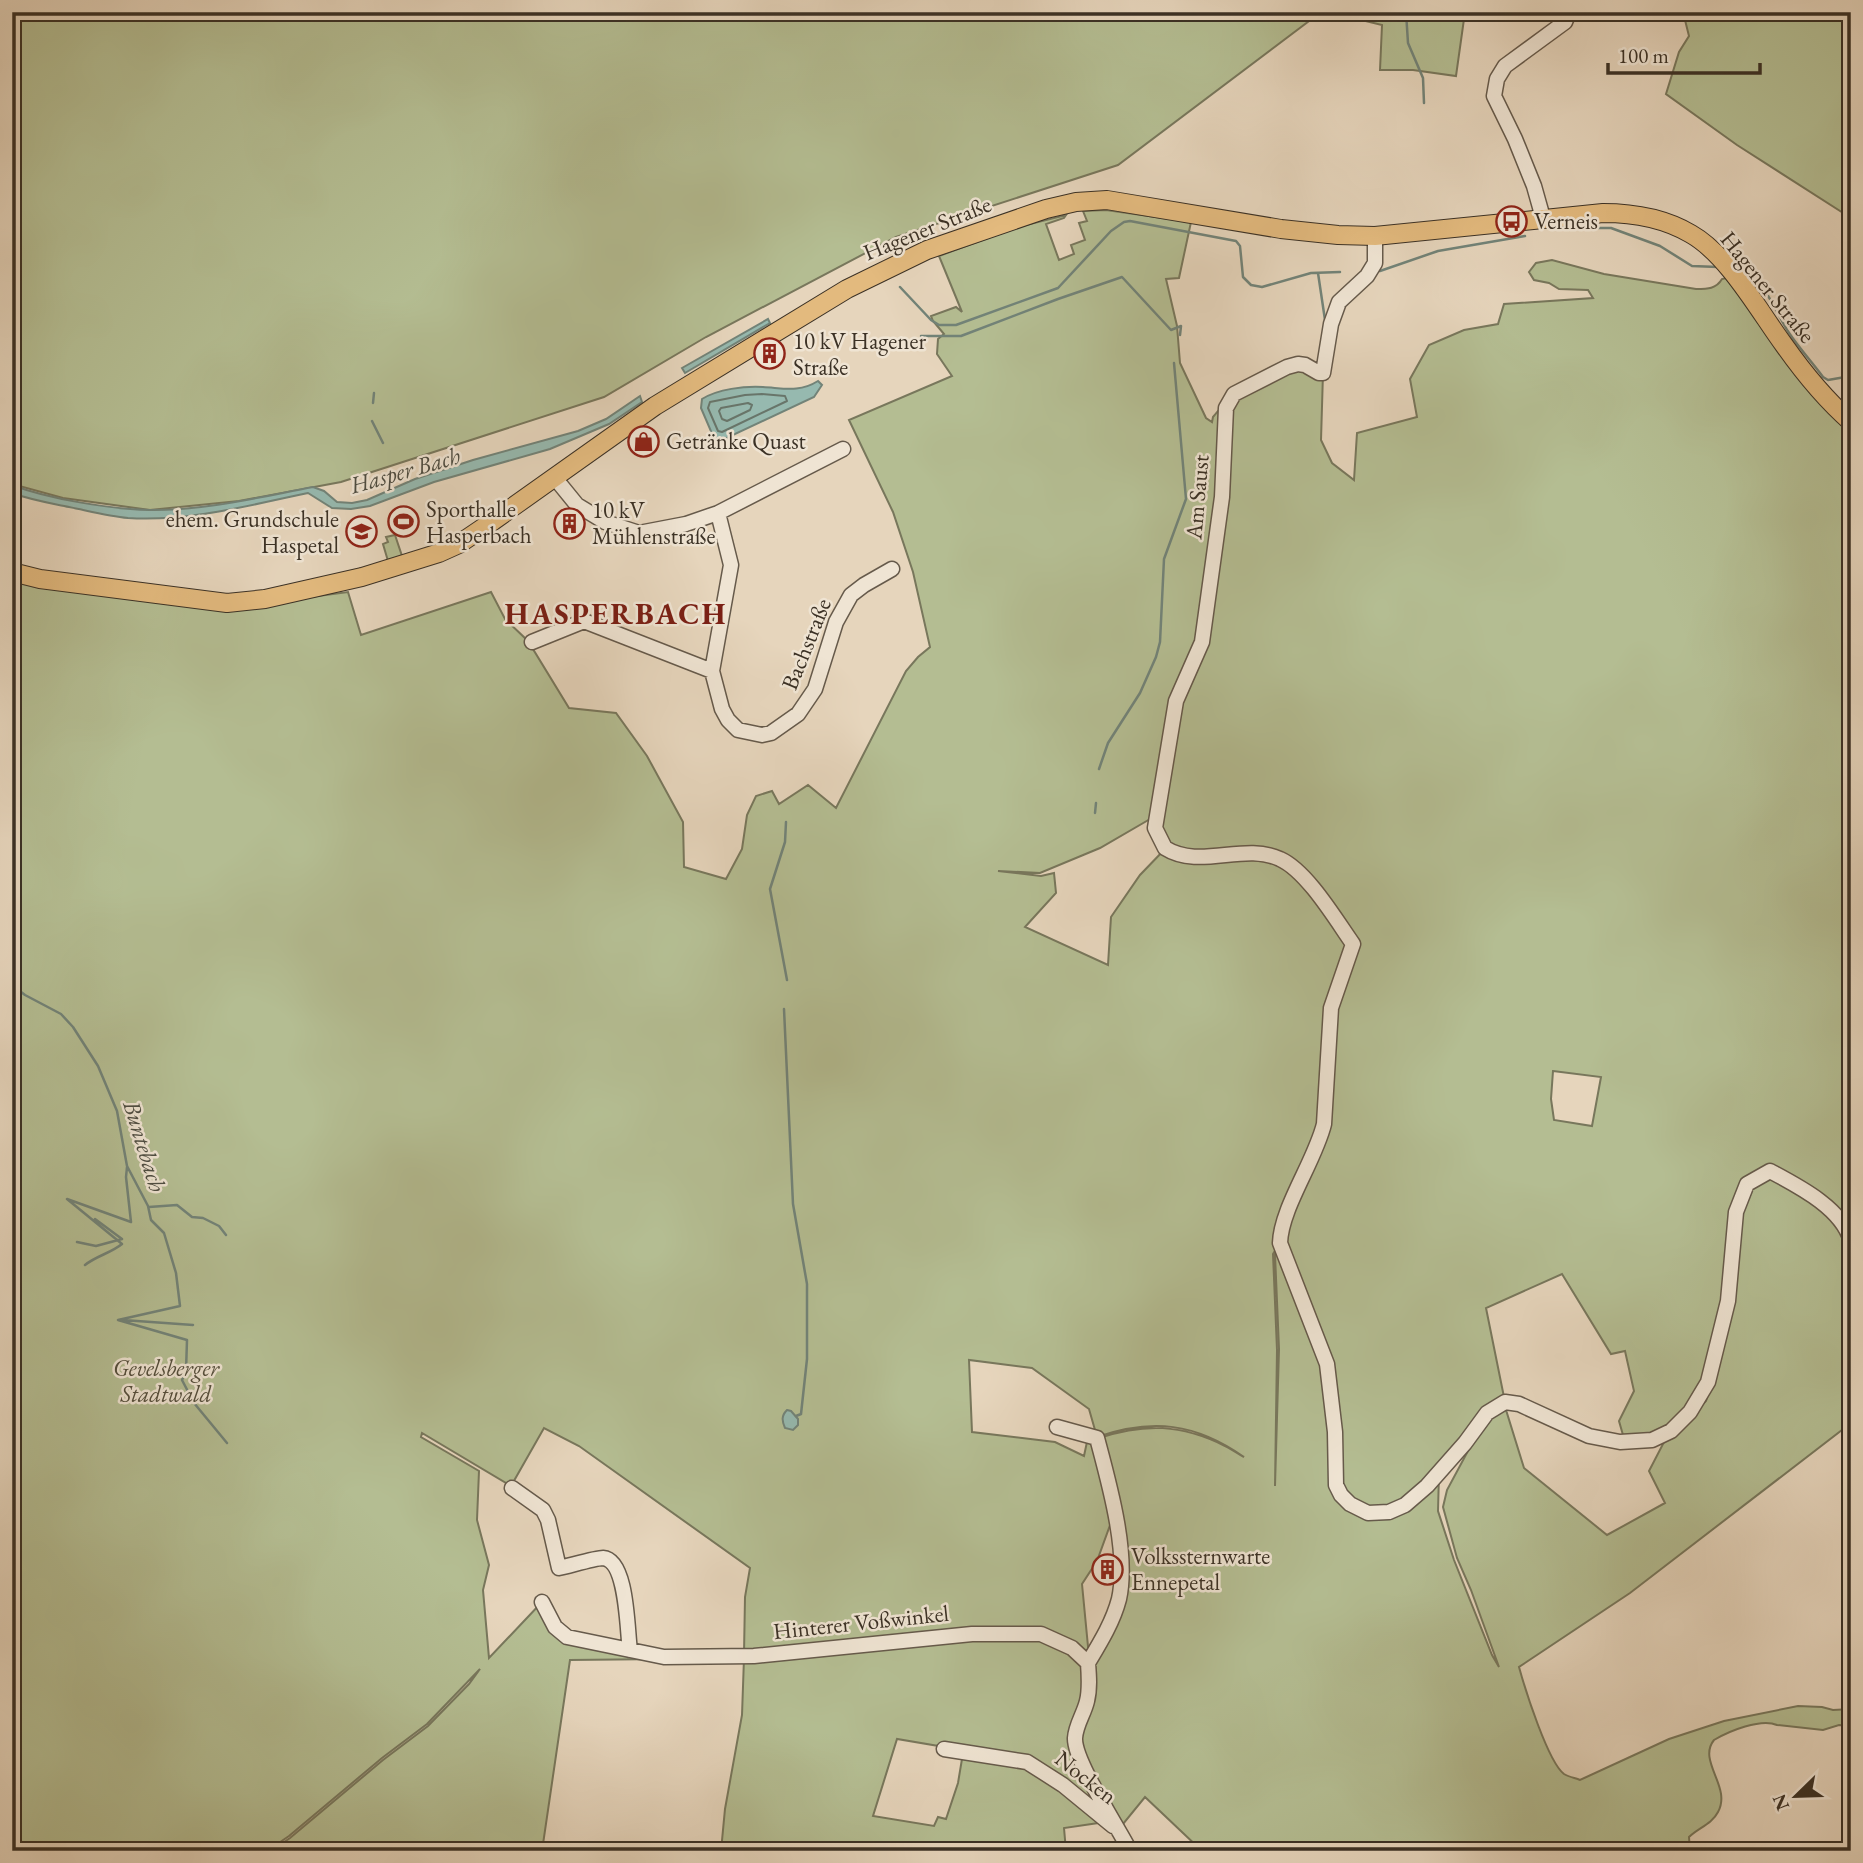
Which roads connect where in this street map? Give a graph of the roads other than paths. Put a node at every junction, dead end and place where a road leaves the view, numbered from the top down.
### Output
1 (1569, 12) edge
2 (1543, 218) junction
3 (1374, 236) junction
4 (1851, 422) edge
5 (843, 449) dead end
6 (555, 478) junction
7 (718, 513) junction
8 (892, 569) dead end
9 (12, 572) edge
10 (532, 642) dead end
11 (712, 670) junction
12 (1851, 1241) edge
13 (1057, 1427) dead end
14 (512, 1488) dead end
15 (542, 1602) dead end
16 (630, 1650) junction
17 (1088, 1663) junction
18 (944, 1749) dead end
19 (1117, 1829) junction
20 (1130, 1851) edge

1 - 2 street
2 - 3 main road, Hagener Straße
2 - 4 main road, Hagener Straße
3 - 6 main road, Hagener Straße
3 - 12 street, Am Saust
5 - 7 street
6 - 7 street
6 - 9 main road, Hagener Straße
7 - 11 street, Bachstraße
8 - 11 street, Bachstraße
10 - 11 street
13 - 17 street
14 - 16 street
15 - 16 street, Hinterer Voßwinkel
16 - 17 street, Hinterer Voßwinkel
17 - 19 street
18 - 19 street, Nocken
19 - 20 street

